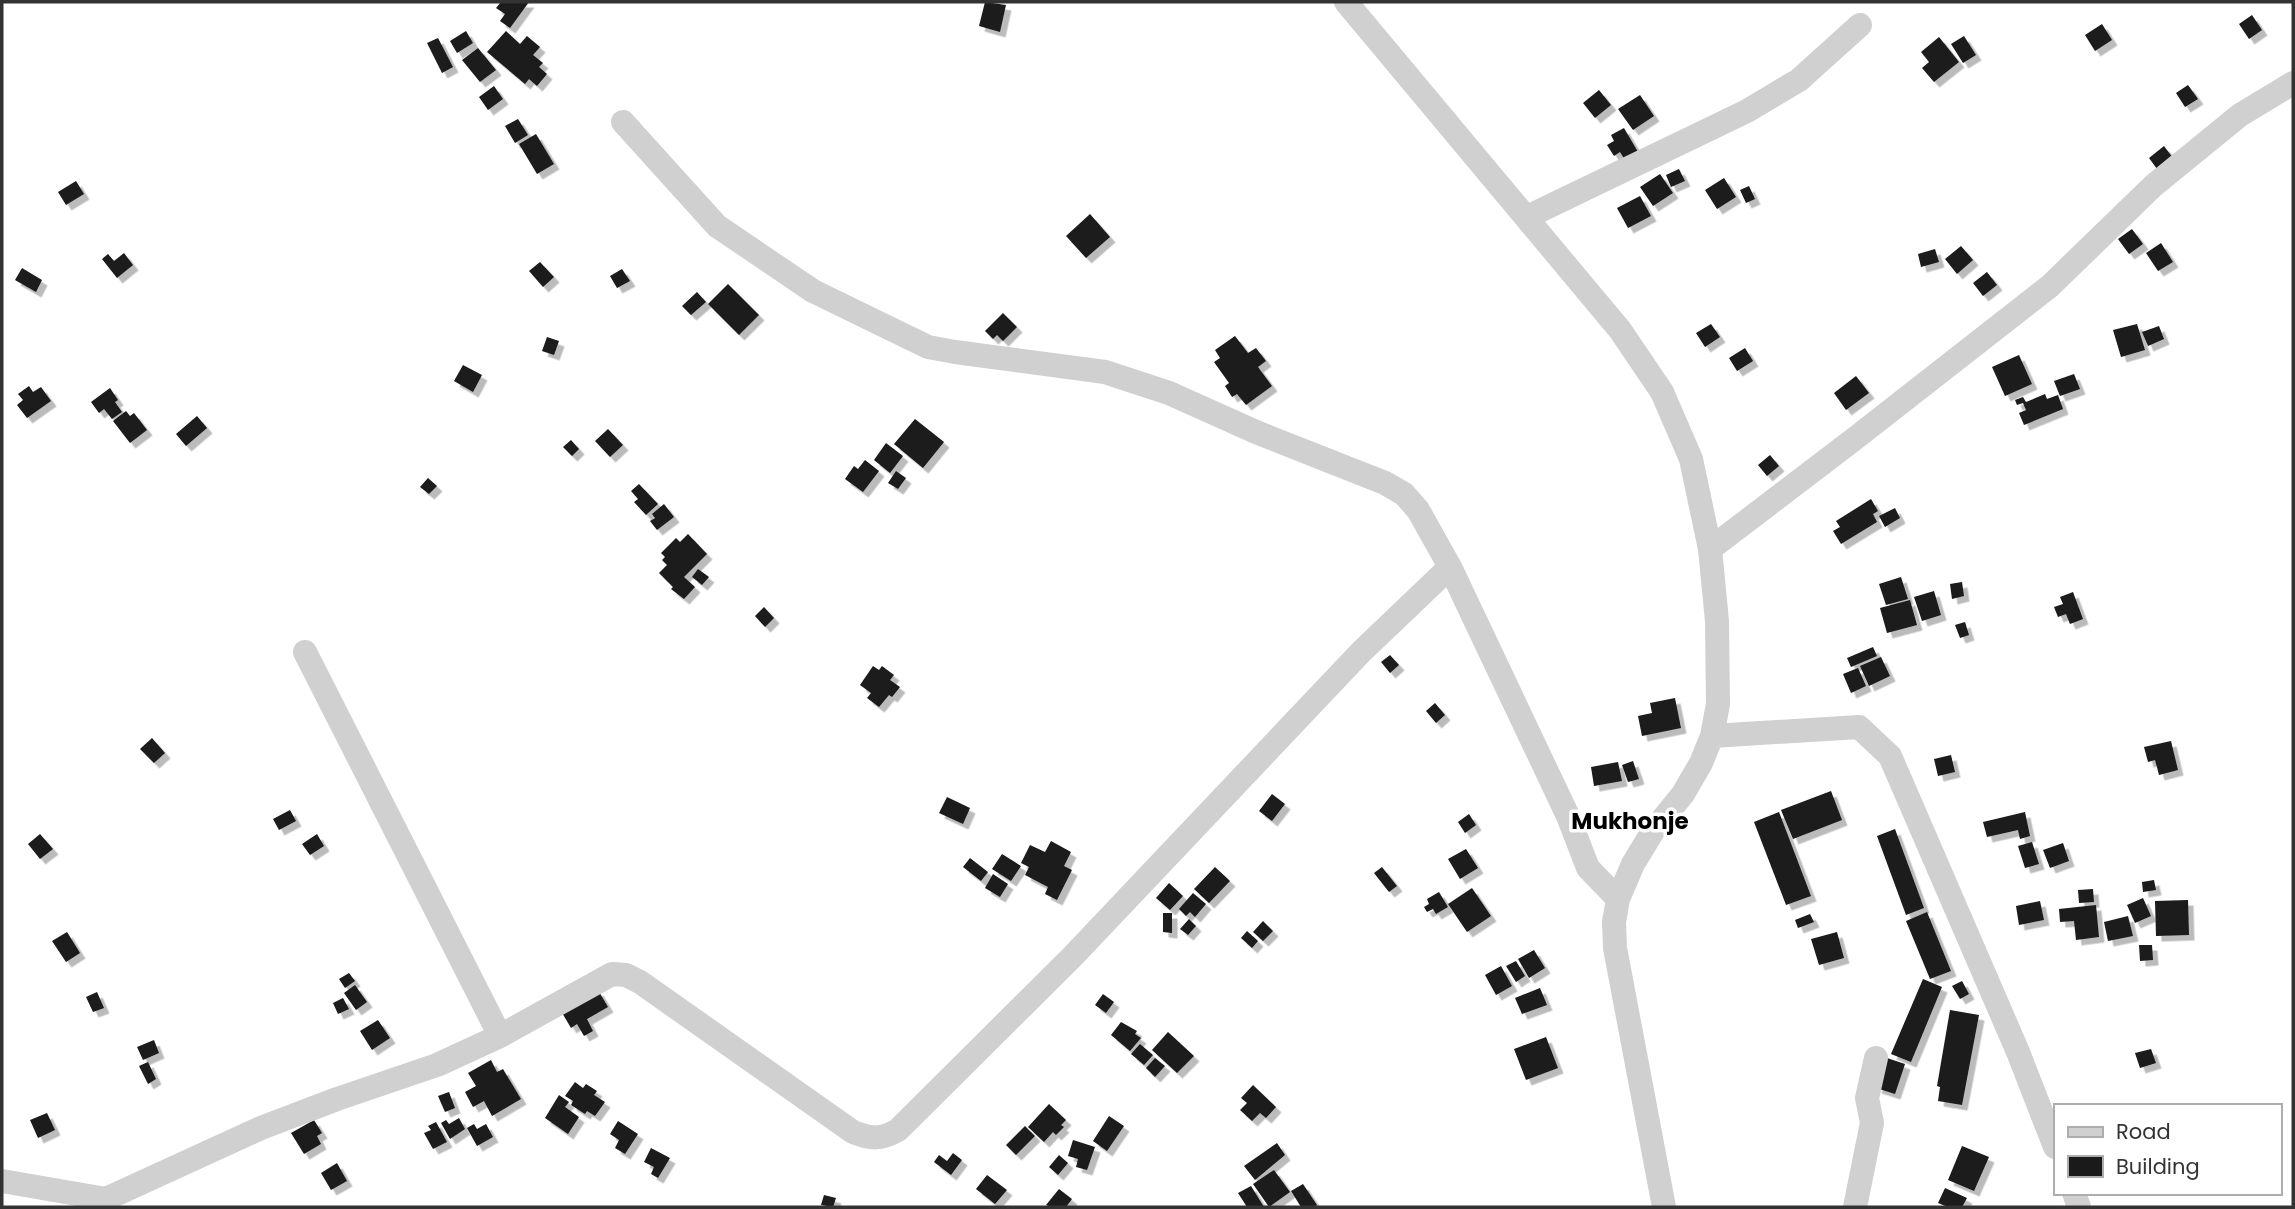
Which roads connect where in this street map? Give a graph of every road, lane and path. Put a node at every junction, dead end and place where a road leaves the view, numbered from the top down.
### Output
1 (1346, 2) edge
2 (1860, 25) dead end
3 (2293, 83) edge
4 (623, 122) dead end
5 (1527, 217) junction
6 (1710, 549) junction
7 (1450, 567) junction
8 (304, 652) dead end
9 (1712, 736) junction
10 (1618, 899) junction
11 (500, 1036) junction
12 (1875, 1058) dead end
13 (2054, 1144) edge
14 (2, 1181) edge
15 (107, 1203) edge
16 (1664, 1207) edge
17 (1855, 1207) edge

1 - 5 street
2 - 5 street
3 - 6 street
4 - 7 street
5 - 6 street
6 - 9 street
7 - 10 street
7 - 11 street
8 - 11 street
9 - 10 street
9 - 13 street
10 - 16 street
11 - 15 street
12 - 17 street
14 - 15 street

